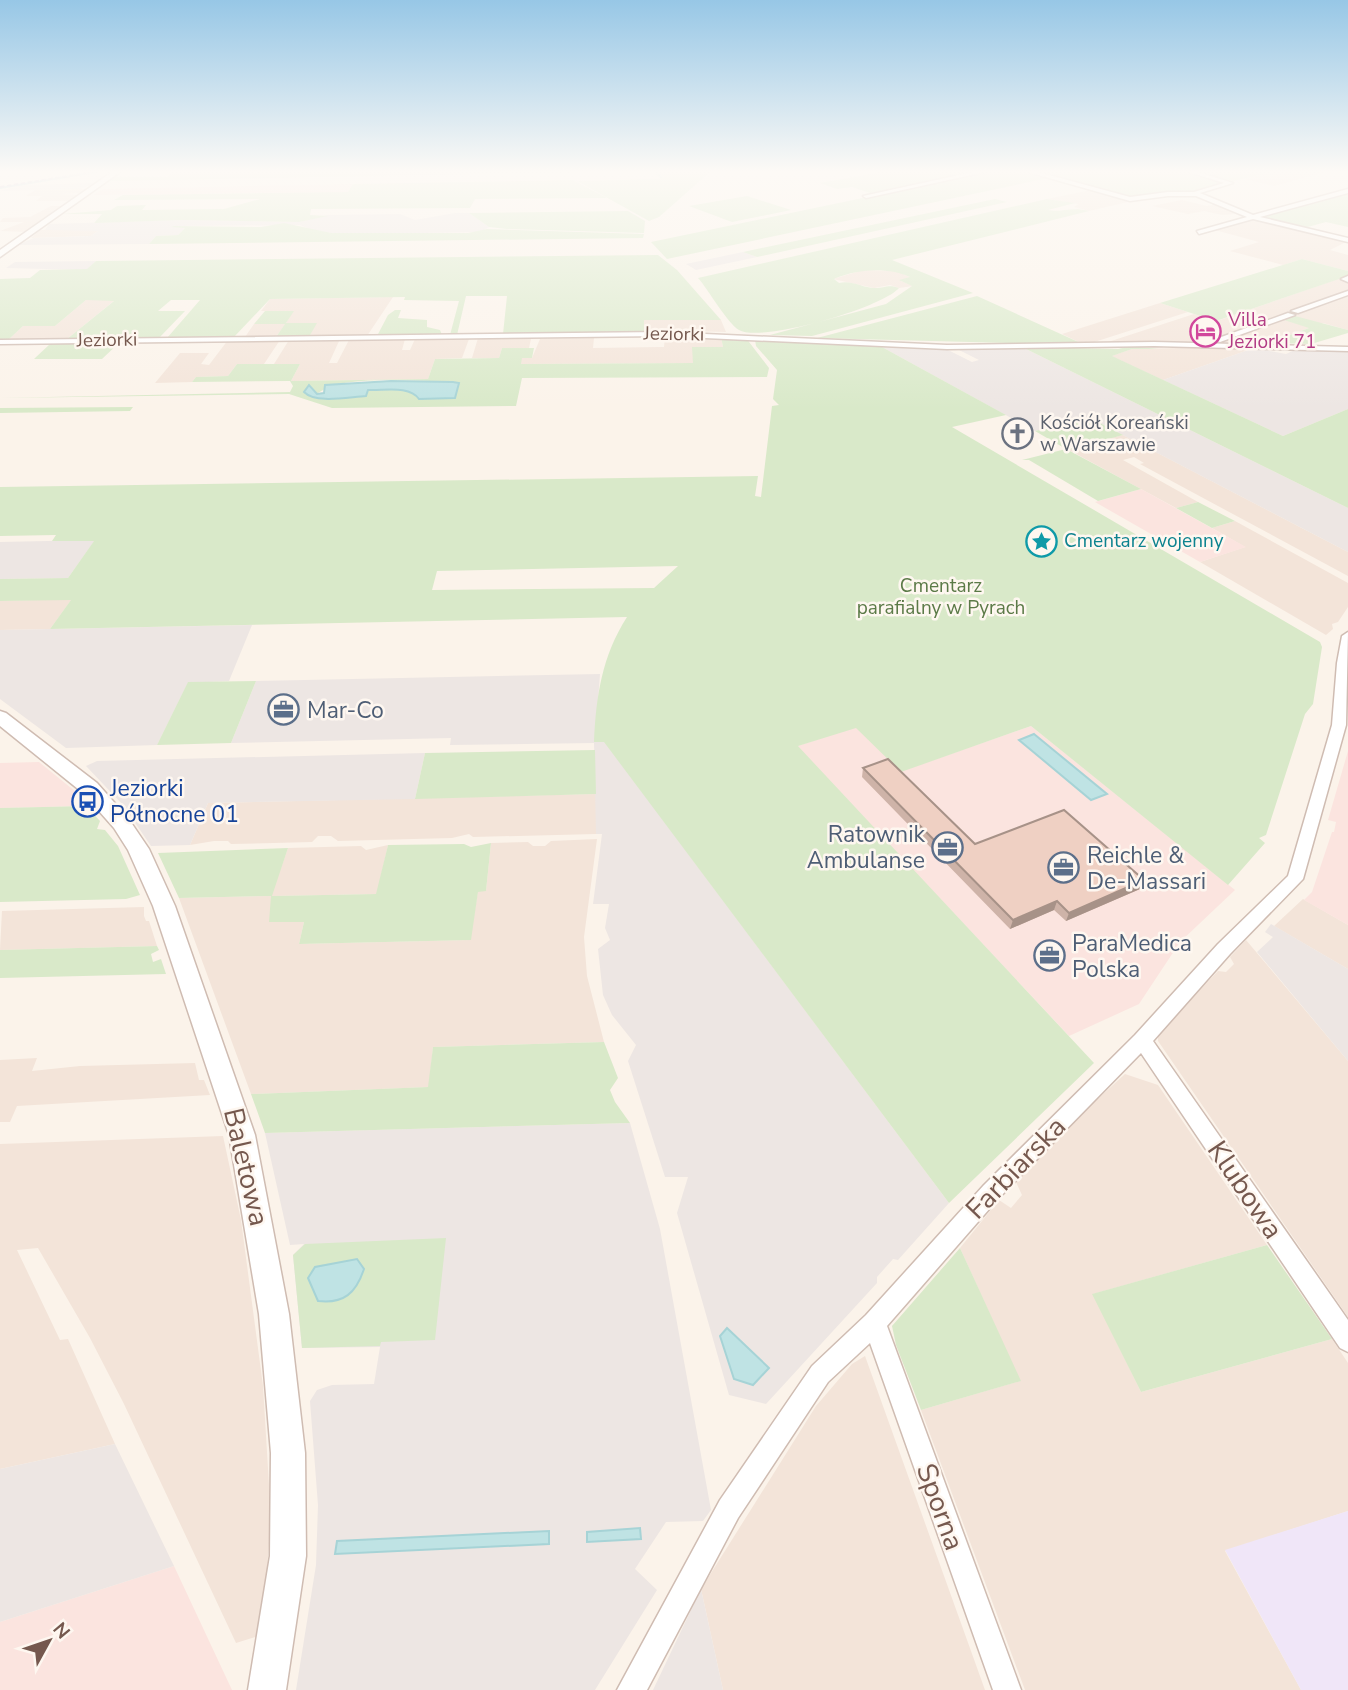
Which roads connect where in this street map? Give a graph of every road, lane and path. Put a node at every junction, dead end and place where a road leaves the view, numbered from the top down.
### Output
1 (1348, 293) edge
2 (0, 342) edge
3 (1221, 345) junction
4 (1348, 349) edge
5 (1348, 636) edge
6 (0, 717) edge
7 (1343, 727) edge
8 (1142, 1040) junction
9 (874, 1323) junction
10 (1348, 1340) edge
11 (267, 1690) edge
12 (631, 1690) edge
13 (1007, 1690) edge

1 - 3 street
2 - 3 street, Jeziorki
3 - 4 street, Jeziorki
5 - 7 street, Farbiarska
6 - 11 street, Baletowa
7 - 8 street, Farbiarska
8 - 9 street, Farbiarska
8 - 10 street, Klubowa
9 - 12 street, Farbiarska
9 - 13 street, Sporna

